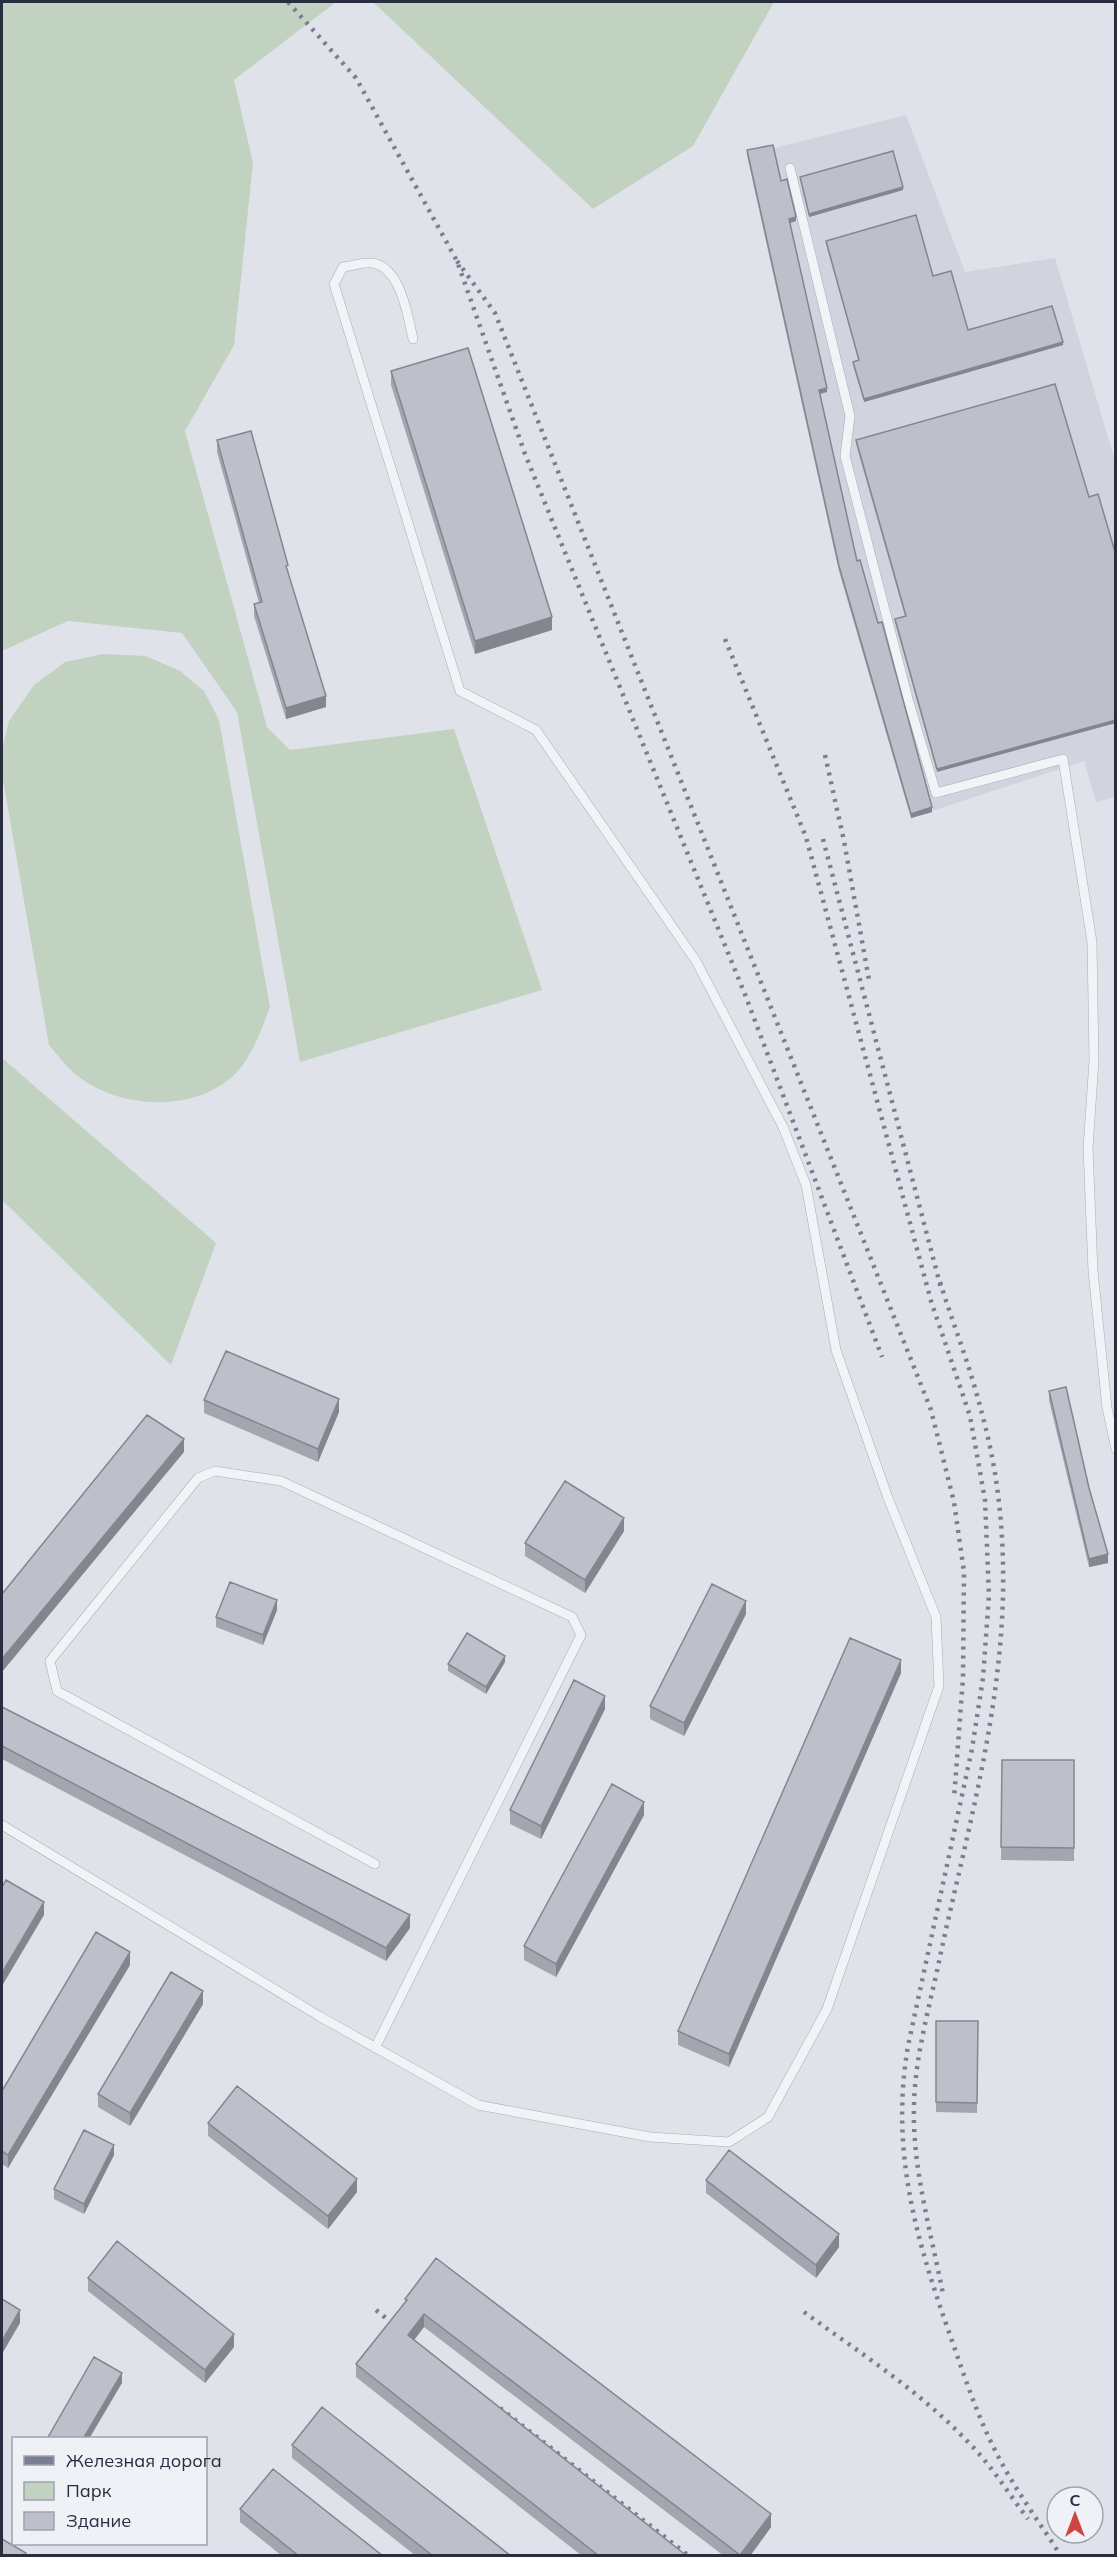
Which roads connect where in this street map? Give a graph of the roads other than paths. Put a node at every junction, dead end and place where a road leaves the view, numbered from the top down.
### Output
1 (790, 168) dead end
2 (413, 339) dead end
3 (1116, 1449) edge
4 (2, 1825) edge
5 (375, 1864) dead end
6 (375, 2048) junction

1 - 3 lane
2 - 6 lane
4 - 6 lane
5 - 6 lane

